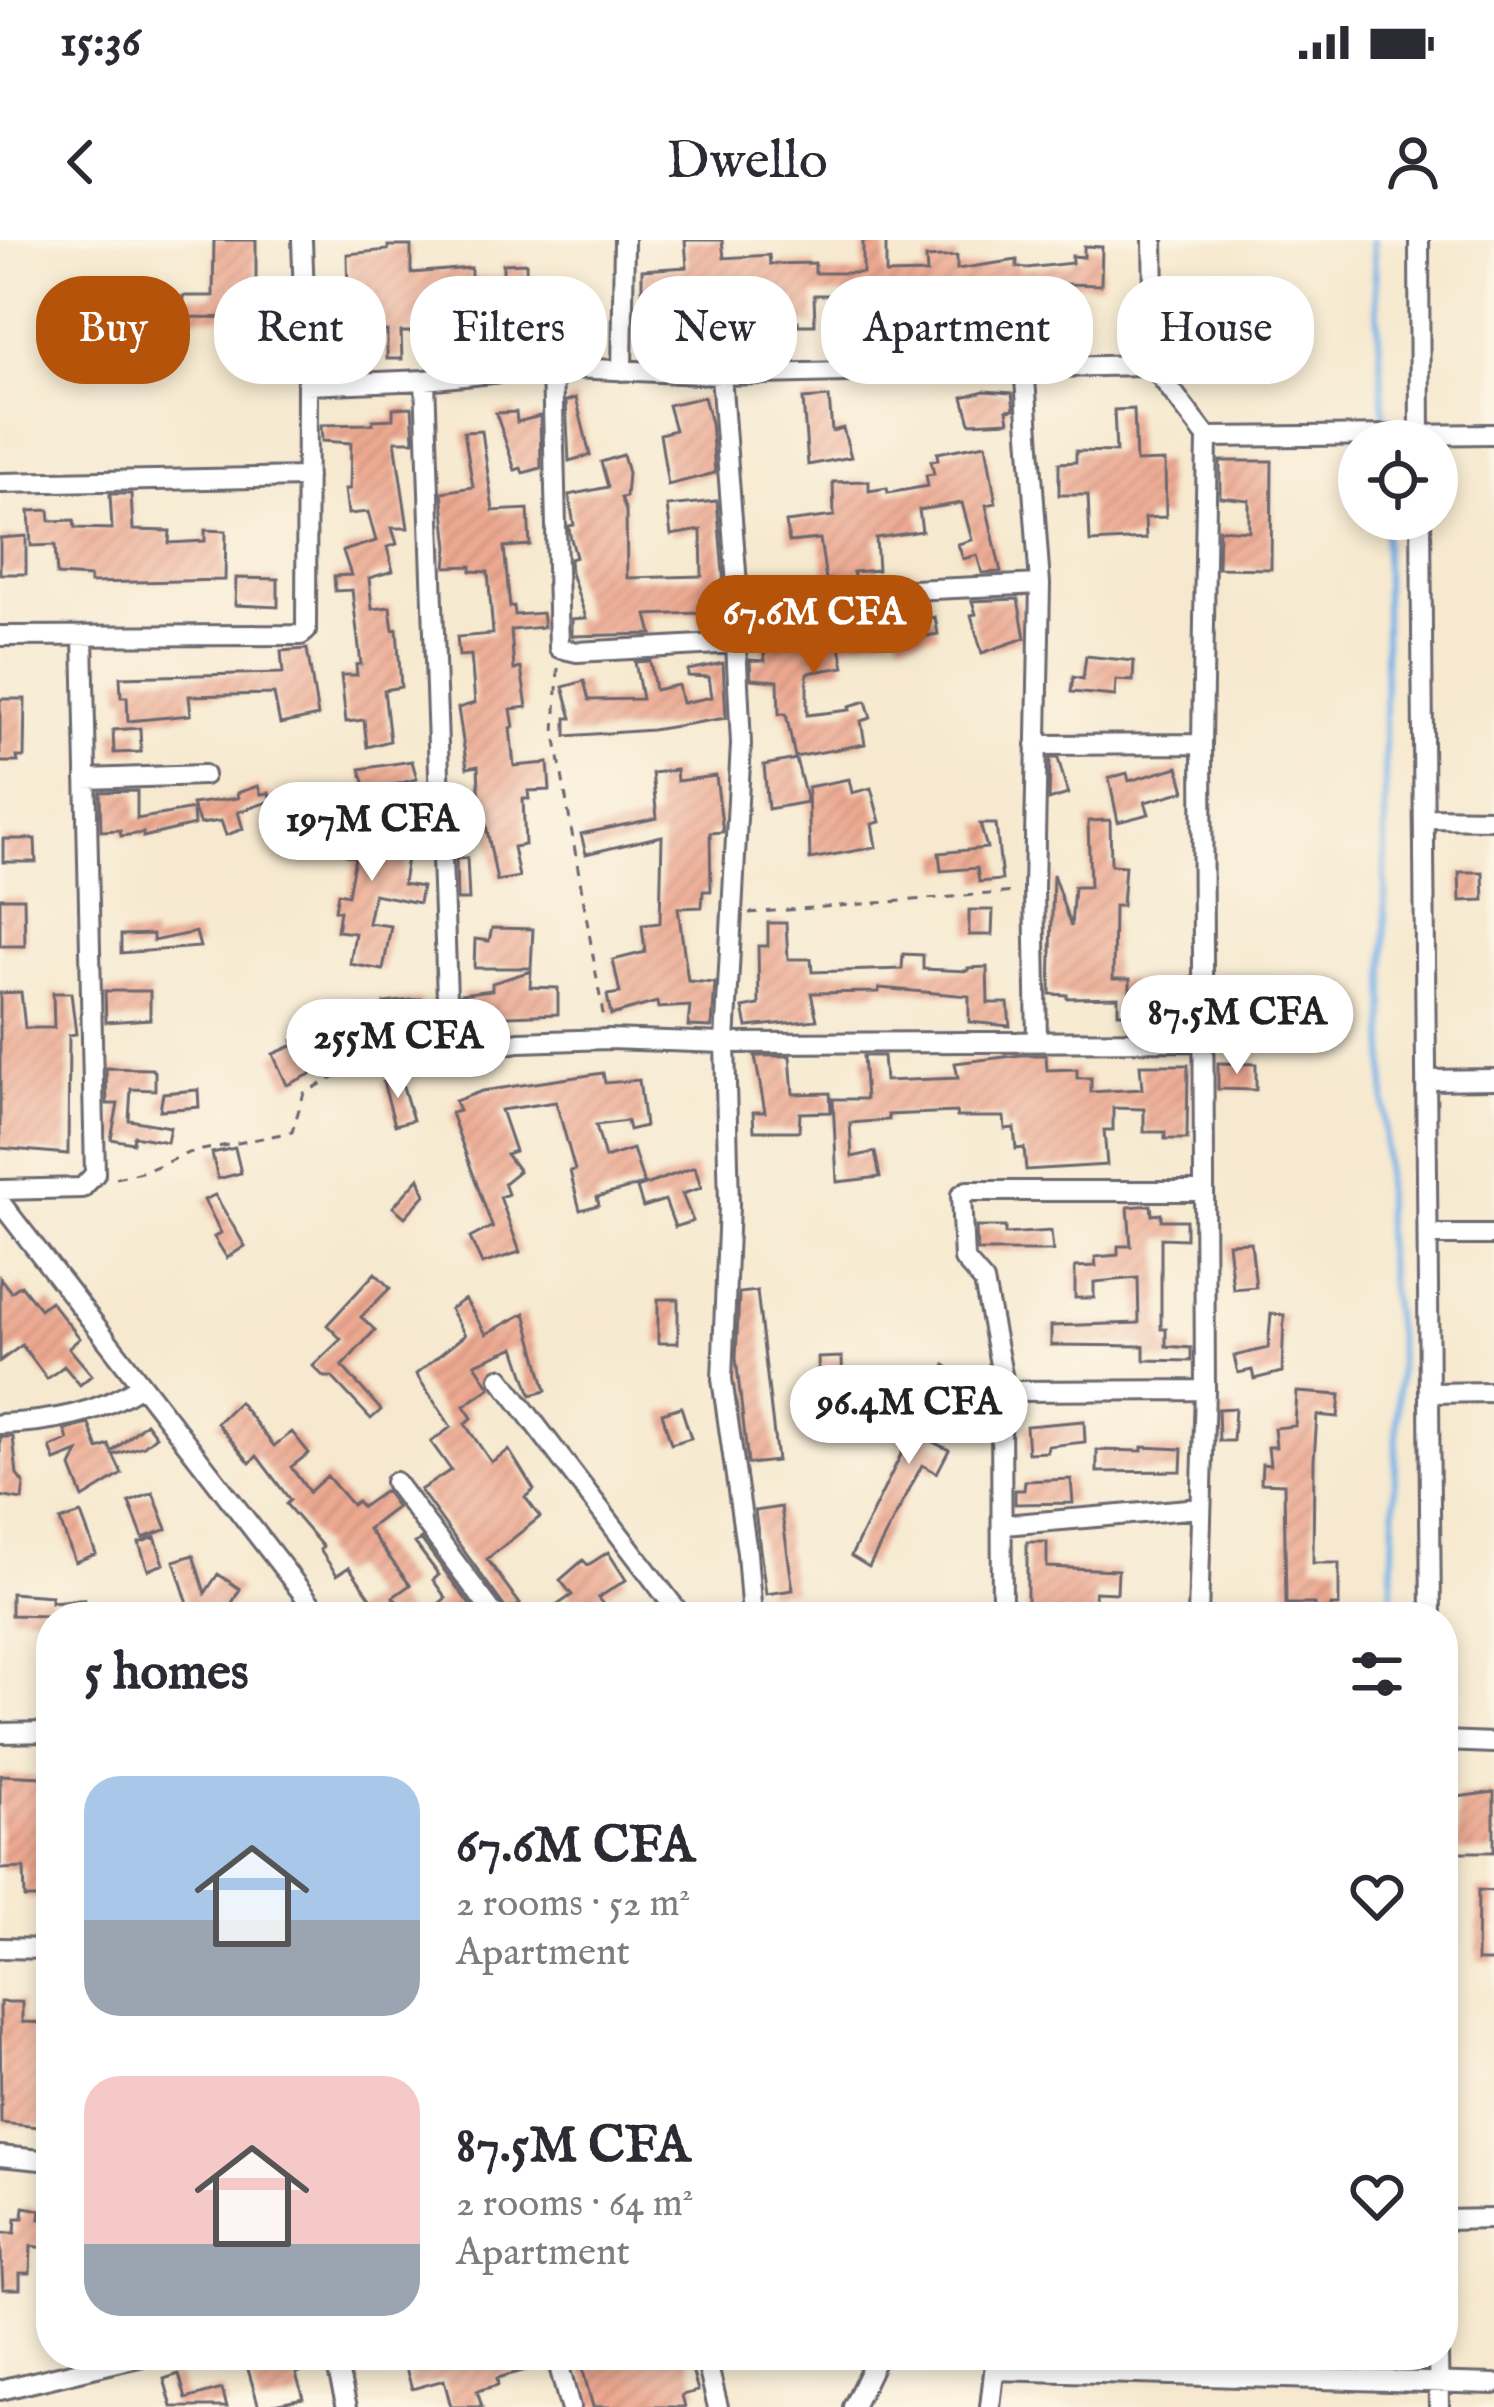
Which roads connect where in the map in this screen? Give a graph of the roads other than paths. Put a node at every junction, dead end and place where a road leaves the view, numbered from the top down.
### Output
1 (302, 240) edge
2 (624, 240) edge
3 (1153, 240) edge
4 (1419, 240) edge
5 (1154, 276) edge
6 (607, 370) edge
7 (622, 371) junction
8 (631, 371) edge
9 (410, 381) edge
10 (425, 384) edge
11 (552, 384) edge
12 (723, 384) edge
13 (1025, 384) edge
14 (1167, 384) edge
15 (307, 385) junction
16 (1420, 420) edge
17 (1494, 434) edge
18 (1458, 436) edge
19 (1207, 437) junction
20 (1338, 438) edge
21 (307, 477) junction
22 (0, 483) edge
23 (1421, 540) edge
24 (1040, 584) junction
25 (738, 598) junction
26 (0, 636) edge
27 (83, 636) junction
28 (736, 643) junction
29 (1202, 744) junction
30 (1036, 745) junction
31 (204, 775) dead end
32 (86, 779) junction
33 (1424, 818) junction
34 (1494, 818) edge
35 (1037, 1039) junction
36 (1205, 1040) junction
37 (725, 1043) junction
38 (1494, 1079) edge
39 (1426, 1080) junction
40 (0, 1190) edge
41 (1204, 1191) junction
42 (0, 1202) edge
43 (1428, 1235) junction
44 (1494, 1235) edge
45 (500, 1378) dead end
46 (140, 1386) junction
47 (1205, 1390) junction
48 (1494, 1392) edge
49 (1429, 1393) junction
50 (1006, 1395) junction
51 (0, 1424) edge
52 (395, 1482) dead end
53 (1200, 1508) junction
54 (1004, 1525) junction
55 (309, 1602) edge
56 (485, 1602) edge
57 (671, 1602) edge
58 (751, 1602) edge
59 (1002, 1602) edge
60 (1198, 1602) edge
61 (1431, 1602) edge
62 (36, 1732) edge
63 (0, 1733) edge
64 (1458, 1742) edge
65 (1494, 1743) edge
66 (0, 1948) edge
67 (36, 1949) edge
68 (0, 2156) edge
69 (36, 2160) edge
70 (1494, 2219) edge
71 (1458, 2220) edge
72 (87, 2370) edge
73 (338, 2370) edge
74 (560, 2370) edge
75 (709, 2370) edge
76 (871, 2370) edge
77 (995, 2370) edge
78 (1157, 2370) edge
79 (1438, 2370) edge
80 (1438, 2384) junction
81 (1494, 2384) edge
82 (0, 2392) edge
83 (3, 2407) edge
84 (347, 2407) edge
85 (570, 2407) edge
86 (718, 2407) edge
87 (853, 2407) edge
88 (990, 2407) edge
89 (1438, 2407) edge

1 - 15 street
2 - 7 street
3 - 5 street
4 - 16 street
6 - 7 street
7 - 8 street
9 - 15 street
10 - 37 street
11 - 28 street
12 - 25 street
13 - 24 street
14 - 19 street
15 - 21 street
17 - 18 street
19 - 20 street
19 - 29 street
21 - 22 street
21 - 27 street
23 - 33 street
24 - 25 street
24 - 30 street
25 - 28 street
26 - 27 street
27 - 32 street
28 - 37 street
29 - 30 street
29 - 36 street
30 - 35 street
31 - 32 street
32 - 40 street
33 - 34 street
33 - 39 street
35 - 36 street
35 - 37 street
36 - 41 street
37 - 58 street
38 - 39 street
39 - 43 street
41 - 47 street
41 - 50 street
42 - 46 street
43 - 44 street
43 - 49 street
45 - 57 street
46 - 51 street
46 - 55 street
47 - 50 street
47 - 53 street
48 - 49 street
49 - 61 street
50 - 54 street
52 - 56 street
53 - 54 street
53 - 60 street
54 - 59 street
62 - 63 street
64 - 65 street
66 - 67 street
68 - 69 street
70 - 71 street
72 - 82 street
73 - 84 street
74 - 85 street
75 - 86 street
76 - 87 street
77 - 88 street
78 - 80 street
79 - 80 street
80 - 81 street
80 - 89 street
82 - 83 street

